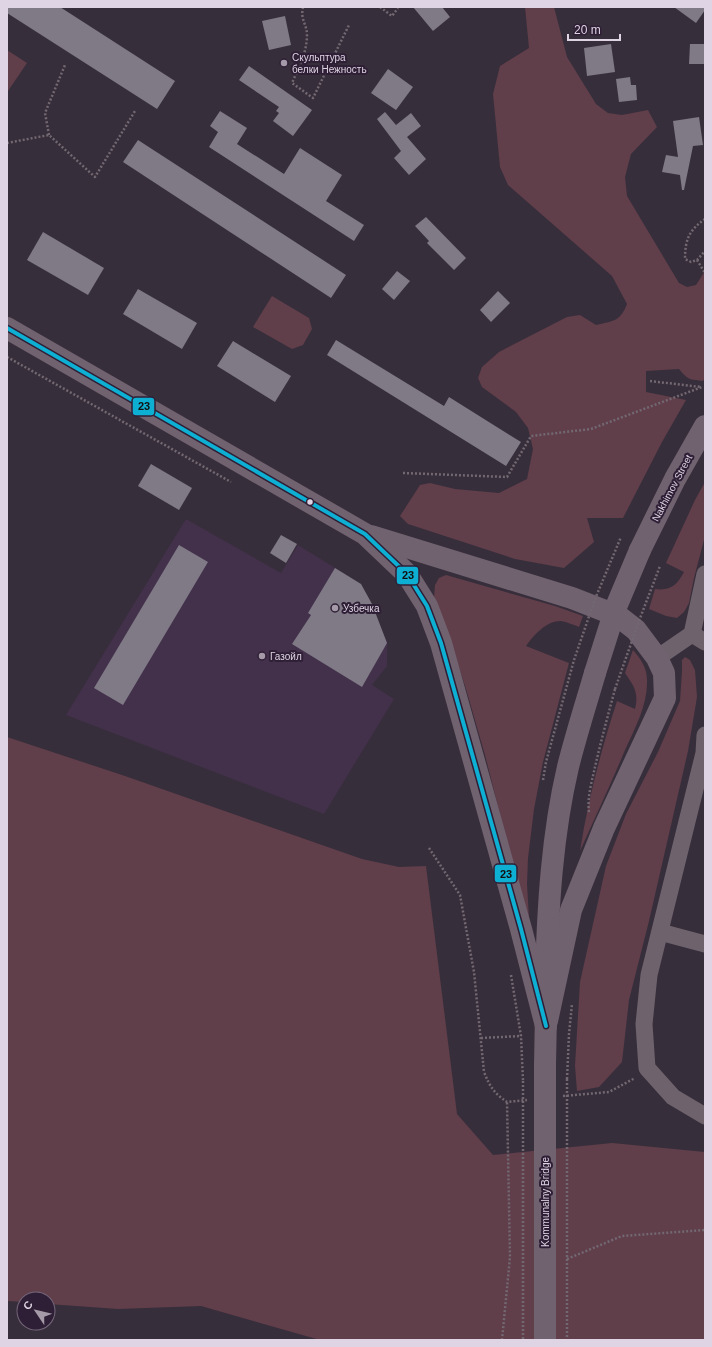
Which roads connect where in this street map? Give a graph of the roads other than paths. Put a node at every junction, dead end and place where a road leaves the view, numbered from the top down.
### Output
1 (7, 328) edge
2 (705, 426) edge
3 (365, 534) junction
4 (705, 574) edge
5 (698, 638) edge
6 (657, 658) junction
7 (705, 735) edge
8 (660, 932) junction
9 (705, 944) edge
10 (546, 1026) junction
11 (705, 1116) edge
12 (545, 1340) edge

1 - 3 main road
2 - 10 main road, Nakhimov Street, bridge
3 - 6 main road
3 - 10 main road
4 - 5 street
5 - 6 street
6 - 10 main road
7 - 8 street
8 - 9 street
8 - 11 street
10 - 12 main road, Kommunalny Bridge, bridge

